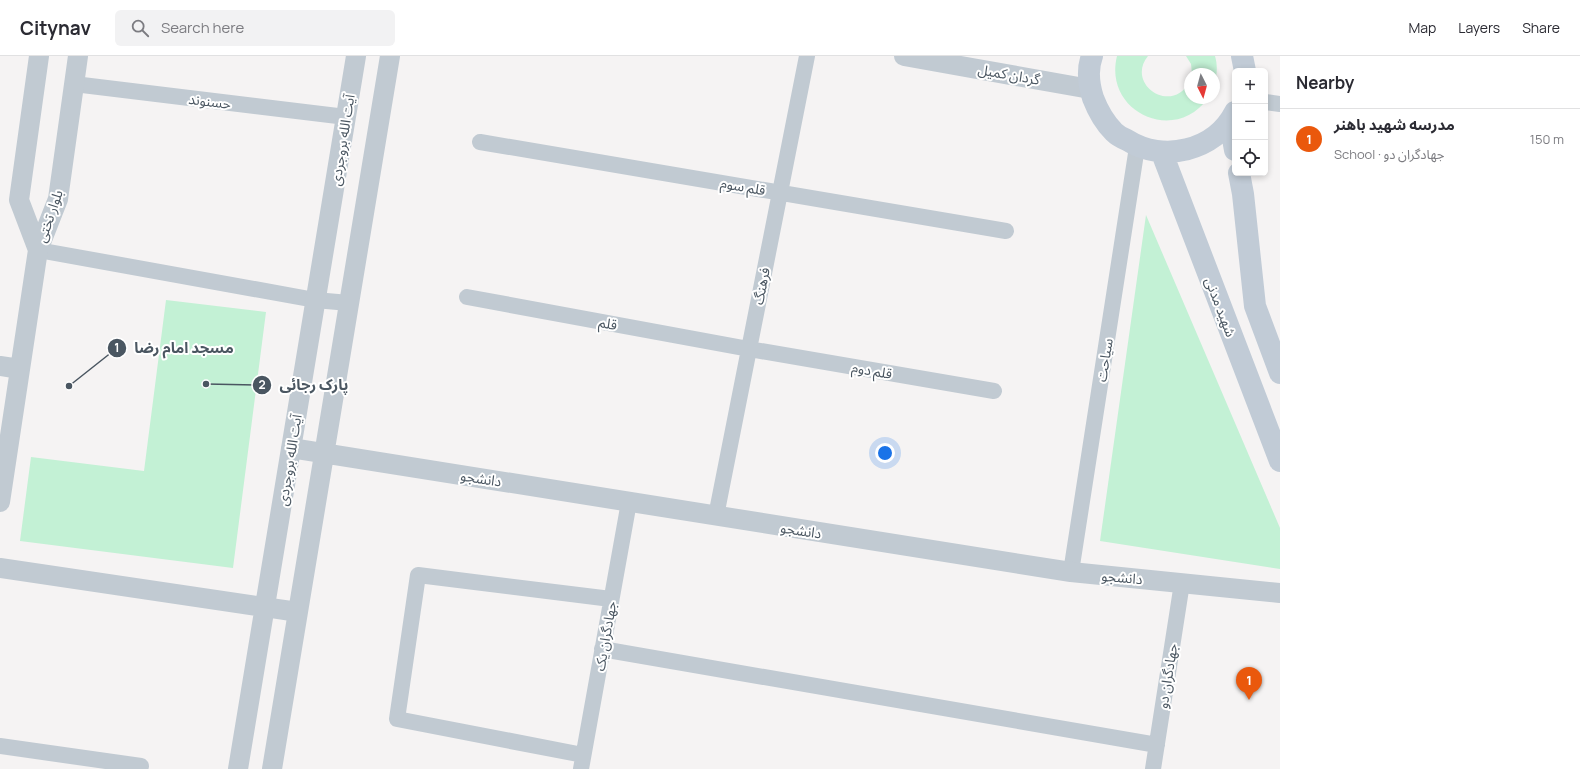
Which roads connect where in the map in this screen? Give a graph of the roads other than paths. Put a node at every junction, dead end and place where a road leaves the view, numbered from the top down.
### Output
1 (39, 56) edge
2 (78, 56) edge
3 (356, 56) edge
4 (390, 56) edge
5 (807, 56) edge
6 (904, 56) edge
7 (1092, 56) edge
8 (1242, 56) edge
9 (1244, 68) edge
10 (74, 84) junction
11 (1090, 88) junction
12 (1268, 102) edge
13 (1280, 104) edge
14 (346, 117) junction
15 (1232, 117) edge
16 (480, 142) dead end
17 (1137, 147) junction
18 (1162, 153) junction
19 (1240, 176) edge
20 (780, 192) junction
21 (1006, 231) dead end
22 (38, 250) junction
23 (467, 297) dead end
24 (315, 300) junction
25 (349, 303) junction
26 (749, 349) junction
27 (0, 366) edge
28 (20, 369) junction
29 (1280, 373) edge
30 (994, 391) dead end
31 (7, 402) edge
32 (291, 448) junction
33 (324, 453) junction
34 (1280, 461) edge
35 (0, 502) edge
36 (629, 502) junction
37 (716, 516) junction
38 (0, 568) edge
39 (1071, 572) junction
40 (1182, 583) junction
41 (1280, 593) edge
42 (611, 599) junction
43 (265, 607) junction
44 (298, 612) junction
45 (602, 649) junction
46 (1157, 744) junction
47 (0, 746) edge
48 (582, 762) edge
49 (141, 766) dead end
50 (238, 769) edge
51 (272, 769) edge
52 (1153, 769) edge

1 - 22 street, بلوار تختی
2 - 10 street, بلوار تختی
3 - 14 street, آیت الله بروجردی
4 - 25 street
5 - 20 street, فرهنگ
6 - 11 street, گردان کمیل
7 - 11 main road
8 - 9 main road
10 - 14 street, حسنوند
10 - 22 street, بلوار تختی
11 - 17 main road
12 - 13 street
14 - 24 street, آیت الله بروجردی
15 - 18 main road
16 - 20 street, قلم سوم
17 - 18 main road
17 - 39 street, سیاحت
18 - 34 main road, شهید مدنی
19 - 29 main road
20 - 21 street, قلم سوم
20 - 26 street, فرهنگ
22 - 24 street
22 - 28 street
23 - 26 street, قلم
24 - 25 street
24 - 32 street, آیت الله بروجردی
25 - 33 street
26 - 30 street, قلم دوم
26 - 37 street, فرهنگ
27 - 28 street
28 - 31 street
31 - 35 street
32 - 33 street, دانشجو
32 - 43 street, آیت الله بروجردی
33 - 36 street, دانشجو
33 - 44 street
36 - 37 street, دانشجو
36 - 42 street, جهادگران یک
37 - 39 street, دانشجو
38 - 43 street
39 - 40 street, دانشجو
40 - 41 street, دانشجو
40 - 46 street, جهادگران دو
42 - 45 street, جهادگران یک
42 - 48 street
43 - 44 street
43 - 50 street, آیت الله بروجردی
44 - 51 street
45 - 46 street
45 - 48 street, جهادگران یک
46 - 52 street, جهادگران دو
47 - 49 street

